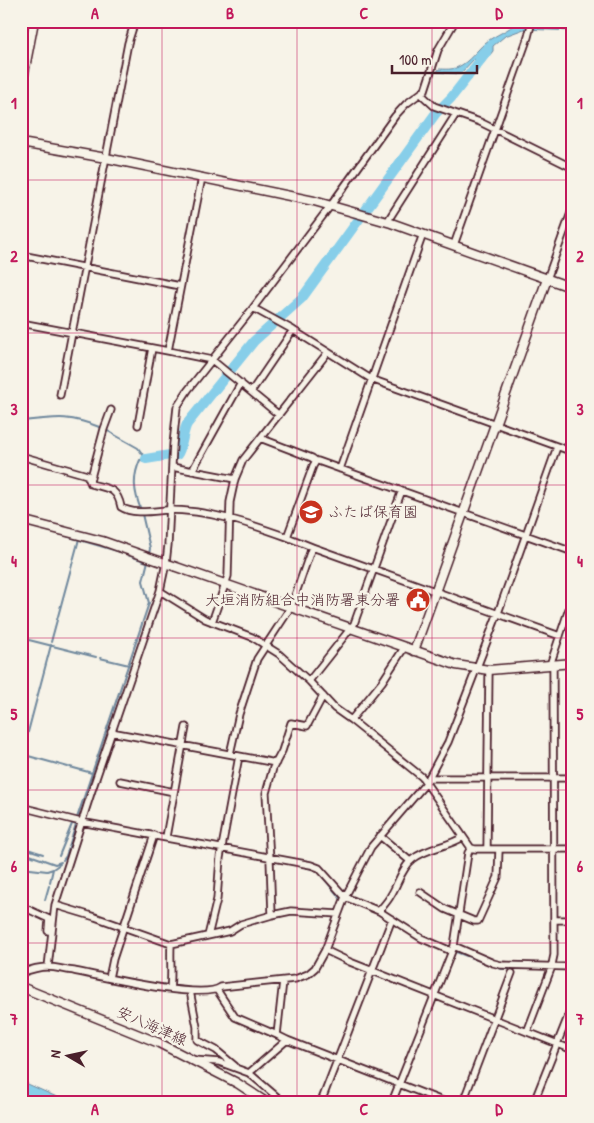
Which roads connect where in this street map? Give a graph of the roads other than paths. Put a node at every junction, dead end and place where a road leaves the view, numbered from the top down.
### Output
1 (34, 21) edge
2 (135, 21) edge
3 (455, 21) edge
4 (532, 21) edge
5 (21, 89) edge
6 (421, 94) junction
7 (456, 114) junction
8 (495, 129) junction
9 (21, 143) edge
10 (106, 158) junction
11 (573, 168) edge
12 (202, 177) junction
13 (331, 205) junction
14 (573, 207) edge
15 (387, 222) junction
16 (423, 234) junction
17 (454, 245) junction
18 (21, 255) edge
19 (85, 267) junction
20 (547, 279) junction
21 (180, 286) junction
22 (573, 288) edge
23 (253, 308) junction
24 (21, 323) edge
25 (293, 330) junction
26 (73, 332) junction
27 (152, 348) junction
28 (168, 351) junction
29 (328, 352) junction
30 (212, 360) junction
31 (371, 379) junction
32 (241, 383) junction
33 (251, 392) junction
34 (60, 396) dead end
35 (111, 410) dead end
36 (279, 415) junction
37 (138, 424) dead end
38 (495, 424) junction
39 (260, 438) junction
40 (557, 447) junction
41 (573, 452) edge
42 (21, 456) edge
43 (316, 461) junction
44 (172, 467) junction
45 (340, 469) junction
46 (192, 471) junction
47 (236, 479) junction
48 (90, 481) junction
49 (402, 490) junction
50 (169, 510) junction
51 (463, 512) junction
52 (229, 517) junction
53 (21, 520) edge
54 (526, 534) junction
55 (287, 537) junction
56 (312, 547) junction
57 (573, 552) edge
58 (166, 563) junction
59 (374, 569) junction
60 (226, 584) junction
61 (436, 590) junction
62 (160, 592) junction
63 (573, 597) edge
64 (291, 607) junction
65 (498, 613) junction
66 (212, 622) junction
67 (350, 628) junction
68 (560, 636) junction
69 (266, 645) junction
70 (404, 648) junction
71 (414, 651) junction
72 (573, 663) edge
73 (551, 665) junction
74 (477, 669) junction
75 (490, 670) junction
76 (310, 681) junction
77 (323, 696) junction
78 (351, 720) junction
79 (186, 727) dead end
80 (111, 732) junction
81 (183, 745) junction
82 (230, 754) junction
83 (239, 756) junction
84 (276, 763) junction
85 (488, 778) junction
86 (553, 778) junction
87 (573, 778) edge
88 (428, 780) junction
89 (120, 781) dead end
90 (174, 792) junction
91 (21, 807) edge
92 (81, 822) junction
93 (154, 835) junction
94 (380, 836) junction
95 (166, 837) junction
96 (463, 837) junction
97 (222, 848) junction
98 (471, 848) junction
99 (487, 849) junction
100 (499, 849) junction
101 (554, 849) junction
102 (573, 849) edge
103 (270, 857) junction
104 (410, 861) junction
105 (420, 892) dead end
106 (345, 897) junction
107 (21, 906) edge
108 (55, 906) junction
109 (379, 910) junction
110 (338, 914) junction
111 (272, 915) junction
112 (459, 915) junction
113 (392, 919) junction
114 (554, 920) junction
115 (573, 920) edge
116 (124, 926) junction
117 (208, 936) junction
118 (51, 937) junction
119 (171, 944) junction
120 (452, 949) junction
121 (325, 950) junction
122 (552, 966) junction
123 (48, 967) junction
124 (573, 967) edge
125 (372, 971) junction
126 (21, 973) edge
127 (512, 973) dead end
128 (109, 978) junction
129 (284, 981) junction
130 (21, 987) edge
131 (170, 989) junction
132 (217, 990) junction
133 (190, 991) junction
134 (433, 996) junction
135 (573, 1004) edge
136 (495, 1019) junction
137 (527, 1032) junction
138 (277, 1034) junction
139 (287, 1040) junction
140 (557, 1044) junction
141 (573, 1050) edge
142 (194, 1060) junction
143 (337, 1060) junction
144 (246, 1072) junction
145 (399, 1084) junction
146 (266, 1102) edge
147 (283, 1102) edge
148 (320, 1102) edge
149 (392, 1102) edge
150 (445, 1102) edge
151 (463, 1102) edge
152 (534, 1102) edge

1 - 5 street
2 - 10 street
3 - 6 street
4 - 8 street
6 - 7 street
6 - 13 street
7 - 8 street
7 - 15 street
8 - 11 street
8 - 17 street
9 - 10 street
10 - 12 street
10 - 19 street
12 - 13 street
12 - 21 street
13 - 15 street
13 - 23 street
14 - 20 street
15 - 16 street
16 - 17 street
16 - 31 street
17 - 20 street
18 - 19 street
19 - 21 street
19 - 26 street
20 - 22 street
20 - 38 street
21 - 28 street
23 - 25 street
23 - 30 street
24 - 26 street
25 - 29 street
25 - 33 street
26 - 27 street
26 - 34 street
27 - 28 street
27 - 37 street
28 - 30 street
29 - 31 street
29 - 36 street
30 - 32 street
30 - 44 street
31 - 38 street
31 - 45 street
32 - 33 street
32 - 46 street
33 - 36 street
35 - 48 street
36 - 39 street
38 - 40 street
38 - 51 street
39 - 43 street
39 - 47 street
40 - 41 street
40 - 54 street
42 - 48 street
43 - 45 street
43 - 55 street
44 - 46 street
44 - 50 street
45 - 49 street
46 - 47 street
47 - 52 street
48 - 50 street
49 - 51 street
49 - 59 street
50 - 52 street
50 - 58 street
51 - 54 street
51 - 61 street
52 - 55 street
52 - 60 street
53 - 58 street
54 - 57 street
54 - 65 street
55 - 56 street
56 - 59 street
56 - 64 street
58 - 60 street
58 - 62 street
59 - 61 street
59 - 67 street
60 - 64 street
60 - 66 street
61 - 65 street
61 - 71 street
62 - 66 street
62 - 80 street
63 - 68 street
64 - 67 street
64 - 69 street
65 - 68 street
65 - 74 street
66 - 69 street
67 - 70 street
67 - 76 street
68 - 73 street
69 - 76 street
69 - 82 street
70 - 71 street
70 - 78 street
71 - 74 street
72 - 73 street
73 - 75 street
73 - 86 street
74 - 75 street
74 - 88 street
75 - 85 street
76 - 77 street
77 - 78 street
77 - 84 street
78 - 88 street
79 - 81 street
80 - 81 street
80 - 92 street
81 - 82 street
81 - 90 street
82 - 83 street
83 - 84 street
83 - 97 street
84 - 103 street
85 - 86 street
85 - 88 street
85 - 99 street
86 - 87 street
86 - 101 street
88 - 94 street
88 - 96 street
89 - 90 street
90 - 95 street
91 - 92 street
92 - 93 street
92 - 108 street
93 - 95 street
93 - 116 street
94 - 104 street
94 - 106 street
95 - 97 street
96 - 98 street
96 - 104 street
97 - 103 street
97 - 117 street
98 - 99 street
98 - 112 street
99 - 100 street
100 - 101 street
100 - 112 street
101 - 102 street
101 - 114 street
103 - 106 street
103 - 111 street
104 - 109 street
105 - 112 street
106 - 109 street
106 - 110 street
107 - 118 street
108 - 116 street
108 - 118 street
109 - 113 street
110 - 111 street
110 - 121 street
111 - 117 street
112 - 120 street
113 - 120 street
113 - 125 street
114 - 115 street
114 - 122 street
116 - 119 street
116 - 128 street
117 - 119 street
118 - 123 street
119 - 131 street
120 - 122 street
120 - 134 street
121 - 125 street
121 - 129 street
122 - 124 street
122 - 137 street
123 - 126 street
123 - 128 street
125 - 134 street
125 - 143 street
127 - 136 street
128 - 131 street
129 - 132 street
129 - 138 street
130 - 142 street, 安八海津線
131 - 133 street
132 - 133 street
132 - 138 street
133 - 144 street
134 - 136 street
134 - 145 street
135 - 140 street
136 - 137 street
136 - 151 street
137 - 140 street
138 - 139 street
139 - 143 street
139 - 144 street
140 - 141 street
140 - 152 street
142 - 144 street
142 - 146 street, 安八海津線
143 - 145 street
143 - 148 street
144 - 147 street
145 - 149 street
145 - 150 street

